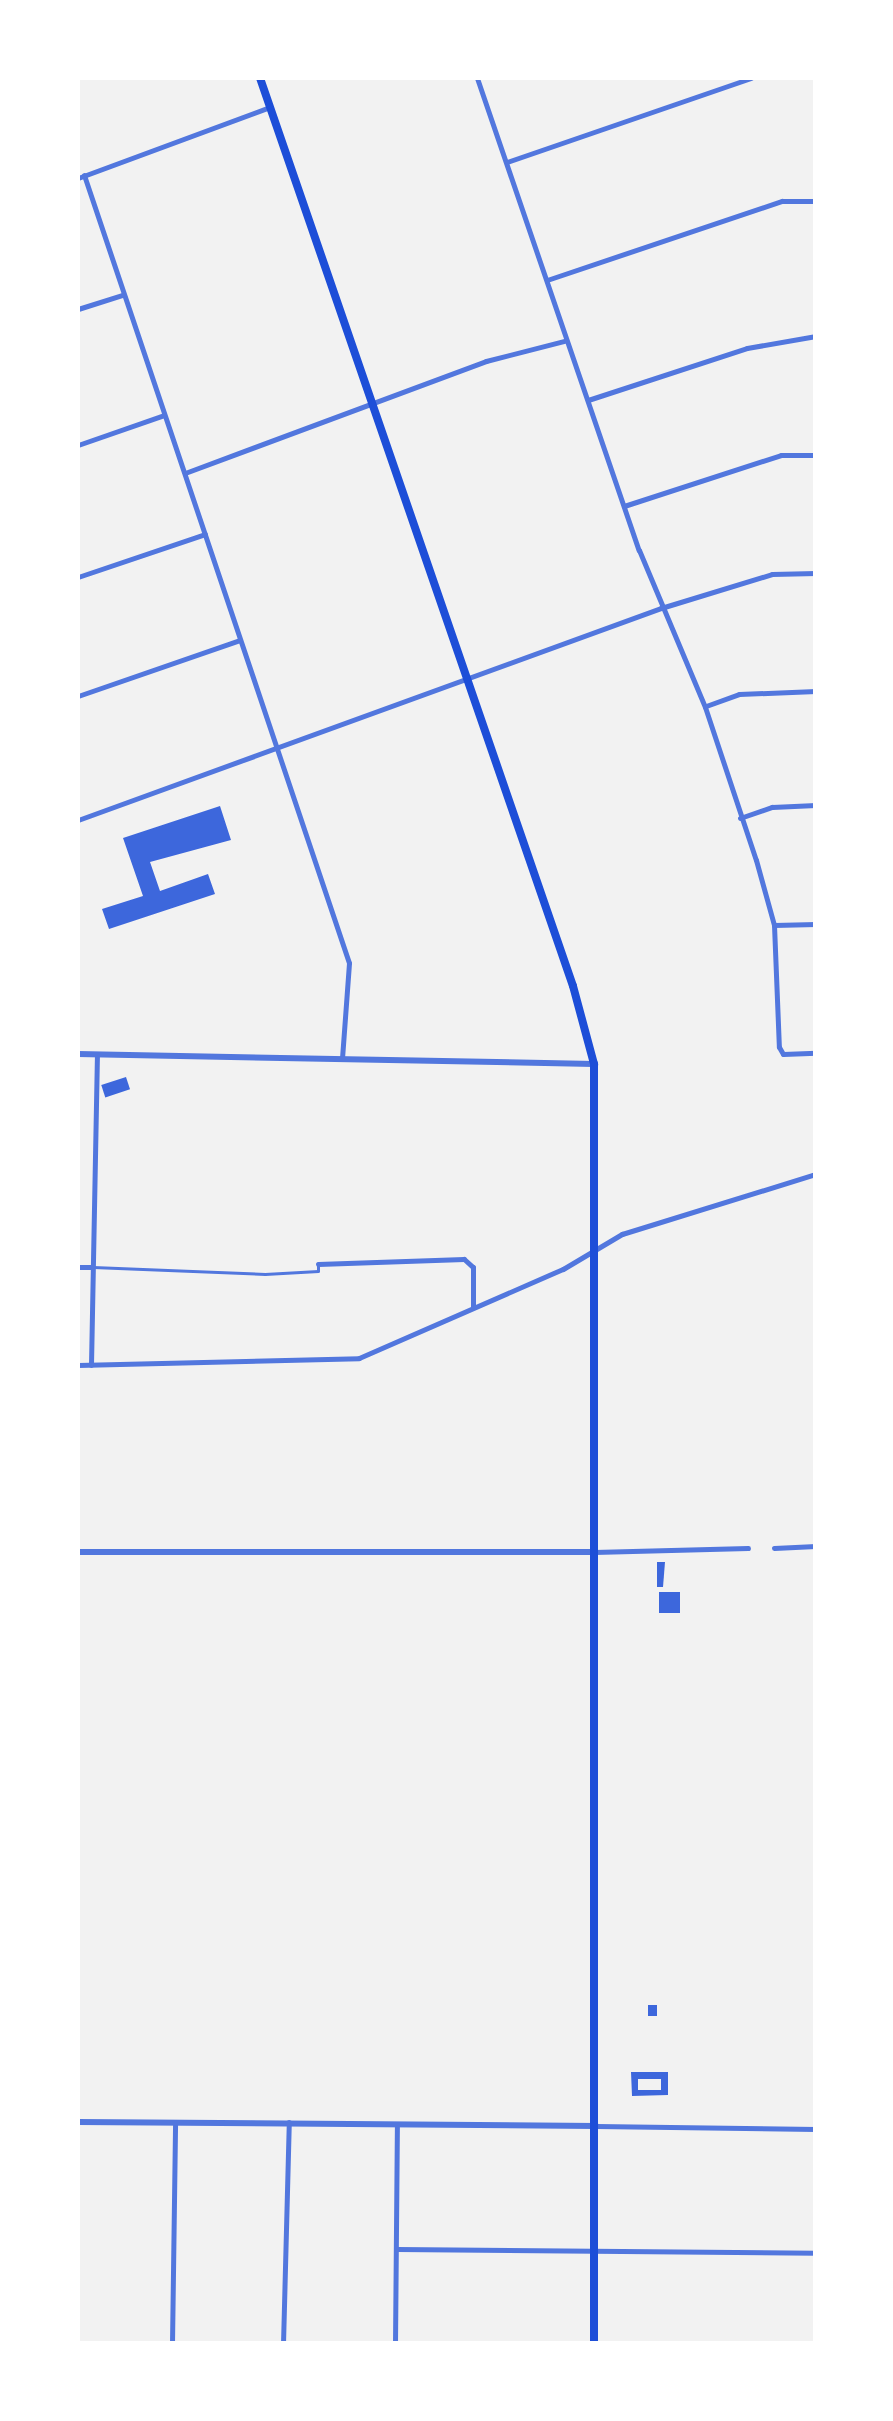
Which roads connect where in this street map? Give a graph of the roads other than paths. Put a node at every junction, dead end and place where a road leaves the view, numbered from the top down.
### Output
1 (260, 78) edge
2 (478, 78) edge
3 (752, 78) edge
4 (270, 107) junction
5 (507, 162) junction
6 (80, 176) edge
7 (816, 201) edge
8 (545, 281) junction
9 (123, 295) junction
10 (78, 310) edge
11 (816, 336) edge
12 (565, 341) junction
13 (587, 401) junction
14 (372, 402) junction
15 (164, 414) junction
16 (78, 445) edge
17 (816, 455) edge
18 (185, 473) junction
19 (624, 506) junction
20 (205, 534) junction
21 (816, 573) edge
22 (78, 578) edge
23 (661, 608) junction
24 (241, 640) junction
25 (468, 676) junction
26 (816, 691) edge
27 (78, 696) edge
28 (705, 707) junction
29 (278, 744) junction
30 (816, 805) edge
31 (740, 818) junction
32 (78, 820) edge
33 (774, 924) junction
34 (816, 924) edge
35 (816, 1053) edge
36 (78, 1054) edge
37 (96, 1054) junction
38 (342, 1061) junction
39 (594, 1064) junction
40 (816, 1174) edge
41 (592, 1254) junction
42 (318, 1264) joint
43 (78, 1267) edge
44 (91, 1267) junction
45 (473, 1308) junction
46 (78, 1365) edge
47 (91, 1365) junction
48 (816, 1546) edge
49 (748, 1548) dead end
50 (774, 1548) dead end
51 (78, 1552) edge
52 (594, 1552) junction
53 (289, 2121) junction
54 (78, 2122) edge
55 (176, 2122) junction
56 (397, 2122) junction
57 (596, 2126) junction
58 (816, 2129) edge
59 (397, 2249) junction
60 (593, 2253) junction
61 (816, 2254) edge
62 (172, 2344) edge
63 (283, 2344) edge
64 (395, 2344) edge
65 (594, 2344) edge

1 - 4 main road
2 - 5 street
3 - 5 street
4 - 6 street
4 - 14 main road
5 - 8 street
6 - 9 street
7 - 8 street
8 - 12 street
9 - 10 street
9 - 15 street
11 - 13 street
12 - 13 street
12 - 14 street
13 - 19 street
14 - 18 street
14 - 25 main road
15 - 16 street
15 - 18 street
17 - 19 street
18 - 20 street
19 - 23 street
20 - 22 street
20 - 24 street
21 - 23 street
23 - 25 street
23 - 28 street
24 - 27 street
24 - 29 street
25 - 29 street
25 - 39 main road
26 - 28 street
28 - 31 street
29 - 32 street
29 - 38 street
30 - 31 street
31 - 33 street
33 - 34 street
33 - 35 street
36 - 37 street
37 - 38 street
37 - 44 street
38 - 39 street
39 - 41 main road
40 - 41 street
41 - 45 street
41 - 52 main road
42 - 44 lane
42 - 45 street
43 - 44 street
44 - 47 street
45 - 47 street
46 - 47 street
48 - 50 street
49 - 52 street
51 - 52 street
52 - 57 main road
53 - 55 street
53 - 56 street
53 - 63 street
54 - 55 street
55 - 62 street
56 - 57 street
56 - 59 street
57 - 58 street
57 - 60 main road
59 - 60 street
59 - 64 street
60 - 61 street
60 - 65 main road

